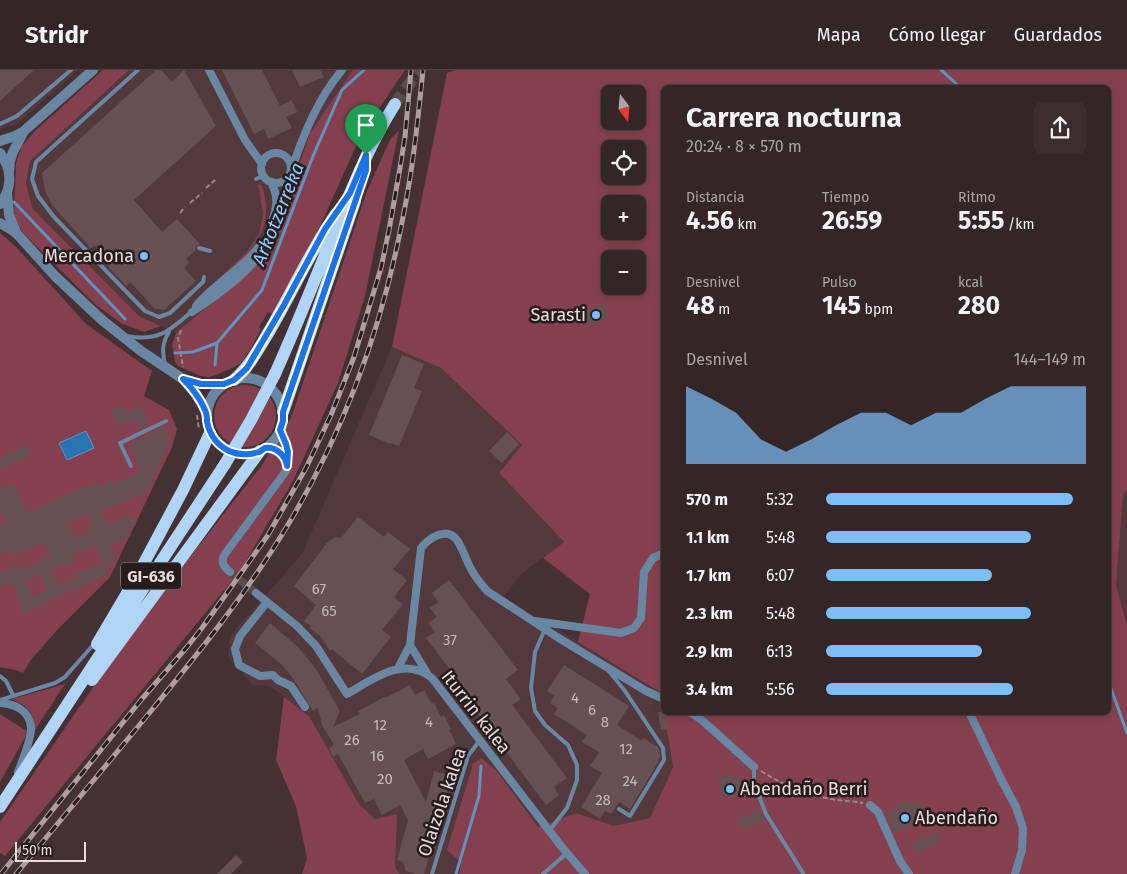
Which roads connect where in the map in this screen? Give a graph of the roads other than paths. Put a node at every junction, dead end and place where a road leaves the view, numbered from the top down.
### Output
1 (71, 70) edge
2 (93, 70) edge
3 (138, 70) edge
4 (209, 70) edge
5 (342, 70) edge
6 (395, 104) tunnel mouth
7 (0, 124) edge
8 (24, 132) junction
9 (0, 141) edge
10 (0, 153) edge
11 (366, 155) junction
12 (262, 164) junction
13 (292, 168) junction
14 (9, 172) junction
15 (289, 177) junction
16 (271, 182) junction
17 (7, 193) junction
18 (350, 193) junction
19 (0, 204) edge
20 (0, 222) edge
21 (18, 235) junction
22 (199, 248) dead end
23 (210, 251) dead end
24 (244, 272) junction
25 (204, 277) dead end
26 (204, 282) junction
27 (212, 290) junction
28 (192, 312) junction
29 (170, 330) junction
30 (117, 332) junction
31 (168, 369) junction
32 (184, 374) junction
33 (229, 382) junction
34 (202, 411) junction
35 (283, 412) junction
36 (166, 421) dead end
37 (280, 430) junction
38 (204, 435) junction
39 (262, 450) junction
40 (131, 466) dead end
41 (287, 466) junction
42 (661, 554) edge
43 (230, 572) tunnel mouth
44 (256, 593) tunnel mouth
45 (267, 602) junction
46 (533, 621) junction
47 (545, 629) junction
48 (101, 637) junction
49 (410, 645) junction
50 (603, 665) junction
51 (398, 668) junction
52 (427, 673) junction
53 (0, 676) edge
54 (78, 687) junction
55 (13, 695) junction
56 (661, 697) edge
57 (0, 702) edge
58 (305, 707) dead end
59 (60, 714) junction
60 (694, 715) edge
61 (970, 715) edge
62 (480, 740) junction
63 (754, 767) joint
64 (12, 788) junction
65 (870, 805) road end
66 (0, 807) edge
67 (619, 809) dead end
68 (549, 831) junction
69 (566, 853) junction
70 (432, 874) edge
71 (543, 874) edge
72 (585, 874) edge
73 (803, 874) edge
74 (909, 874) edge
75 (1015, 874) edge

1 - 7 lane
2 - 8 street
3 - 26 lane
4 - 12 street
5 - 13 street
6 - 11 main road, GI-636
8 - 9 street
8 - 14 street
10 - 14 street
11 - 18 main road, GI-636
11 - 35 main road
12 - 13 street
12 - 16 street
13 - 15 street
14 - 17 street
15 - 16 street
15 - 24 street
16 - 27 street
17 - 19 street
17 - 21 street
18 - 33 main road
18 - 54 main road, GI-636, bridge
20 - 21 street
21 - 30 street
22 - 23 lane
24 - 27 street
24 - 28 street
25 - 26 lane
26 - 27 lane
27 - 28 street
28 - 29 lane
29 - 30 lane
29 - 31 lane
30 - 31 street
31 - 32 street
32 - 33 street
32 - 34 street
33 - 34 street
33 - 35 street
34 - 38 street
35 - 37 street
36 - 40 lane
37 - 39 street
37 - 41 street
38 - 39 street
38 - 48 main road
39 - 41 street
39 - 59 main road
41 - 43 street
42 - 46 street
44 - 45 street
45 - 51 street
45 - 58 street
46 - 47 street
46 - 49 street
47 - 50 street
47 - 68 lane
48 - 54 main road
48 - 55 lane
49 - 51 street
49 - 52 street
50 - 56 street
50 - 67 lane
51 - 52 street, Iturrin kalea
52 - 62 street, Iturrin kalea
53 - 55 lane
54 - 59 main road, GI-636
55 - 57 lane
57 - 64 street
59 - 64 main road, GI-636
60 - 63 street
61 - 75 street
62 - 68 street, Iturrin kalea
62 - 70 lane, Olaizola kalea
63 - 73 lane
64 - 66 main road, GI-636
65 - 74 street
68 - 69 street, Iturrin kalea
69 - 71 lane
69 - 72 street, Iturrin kalea

